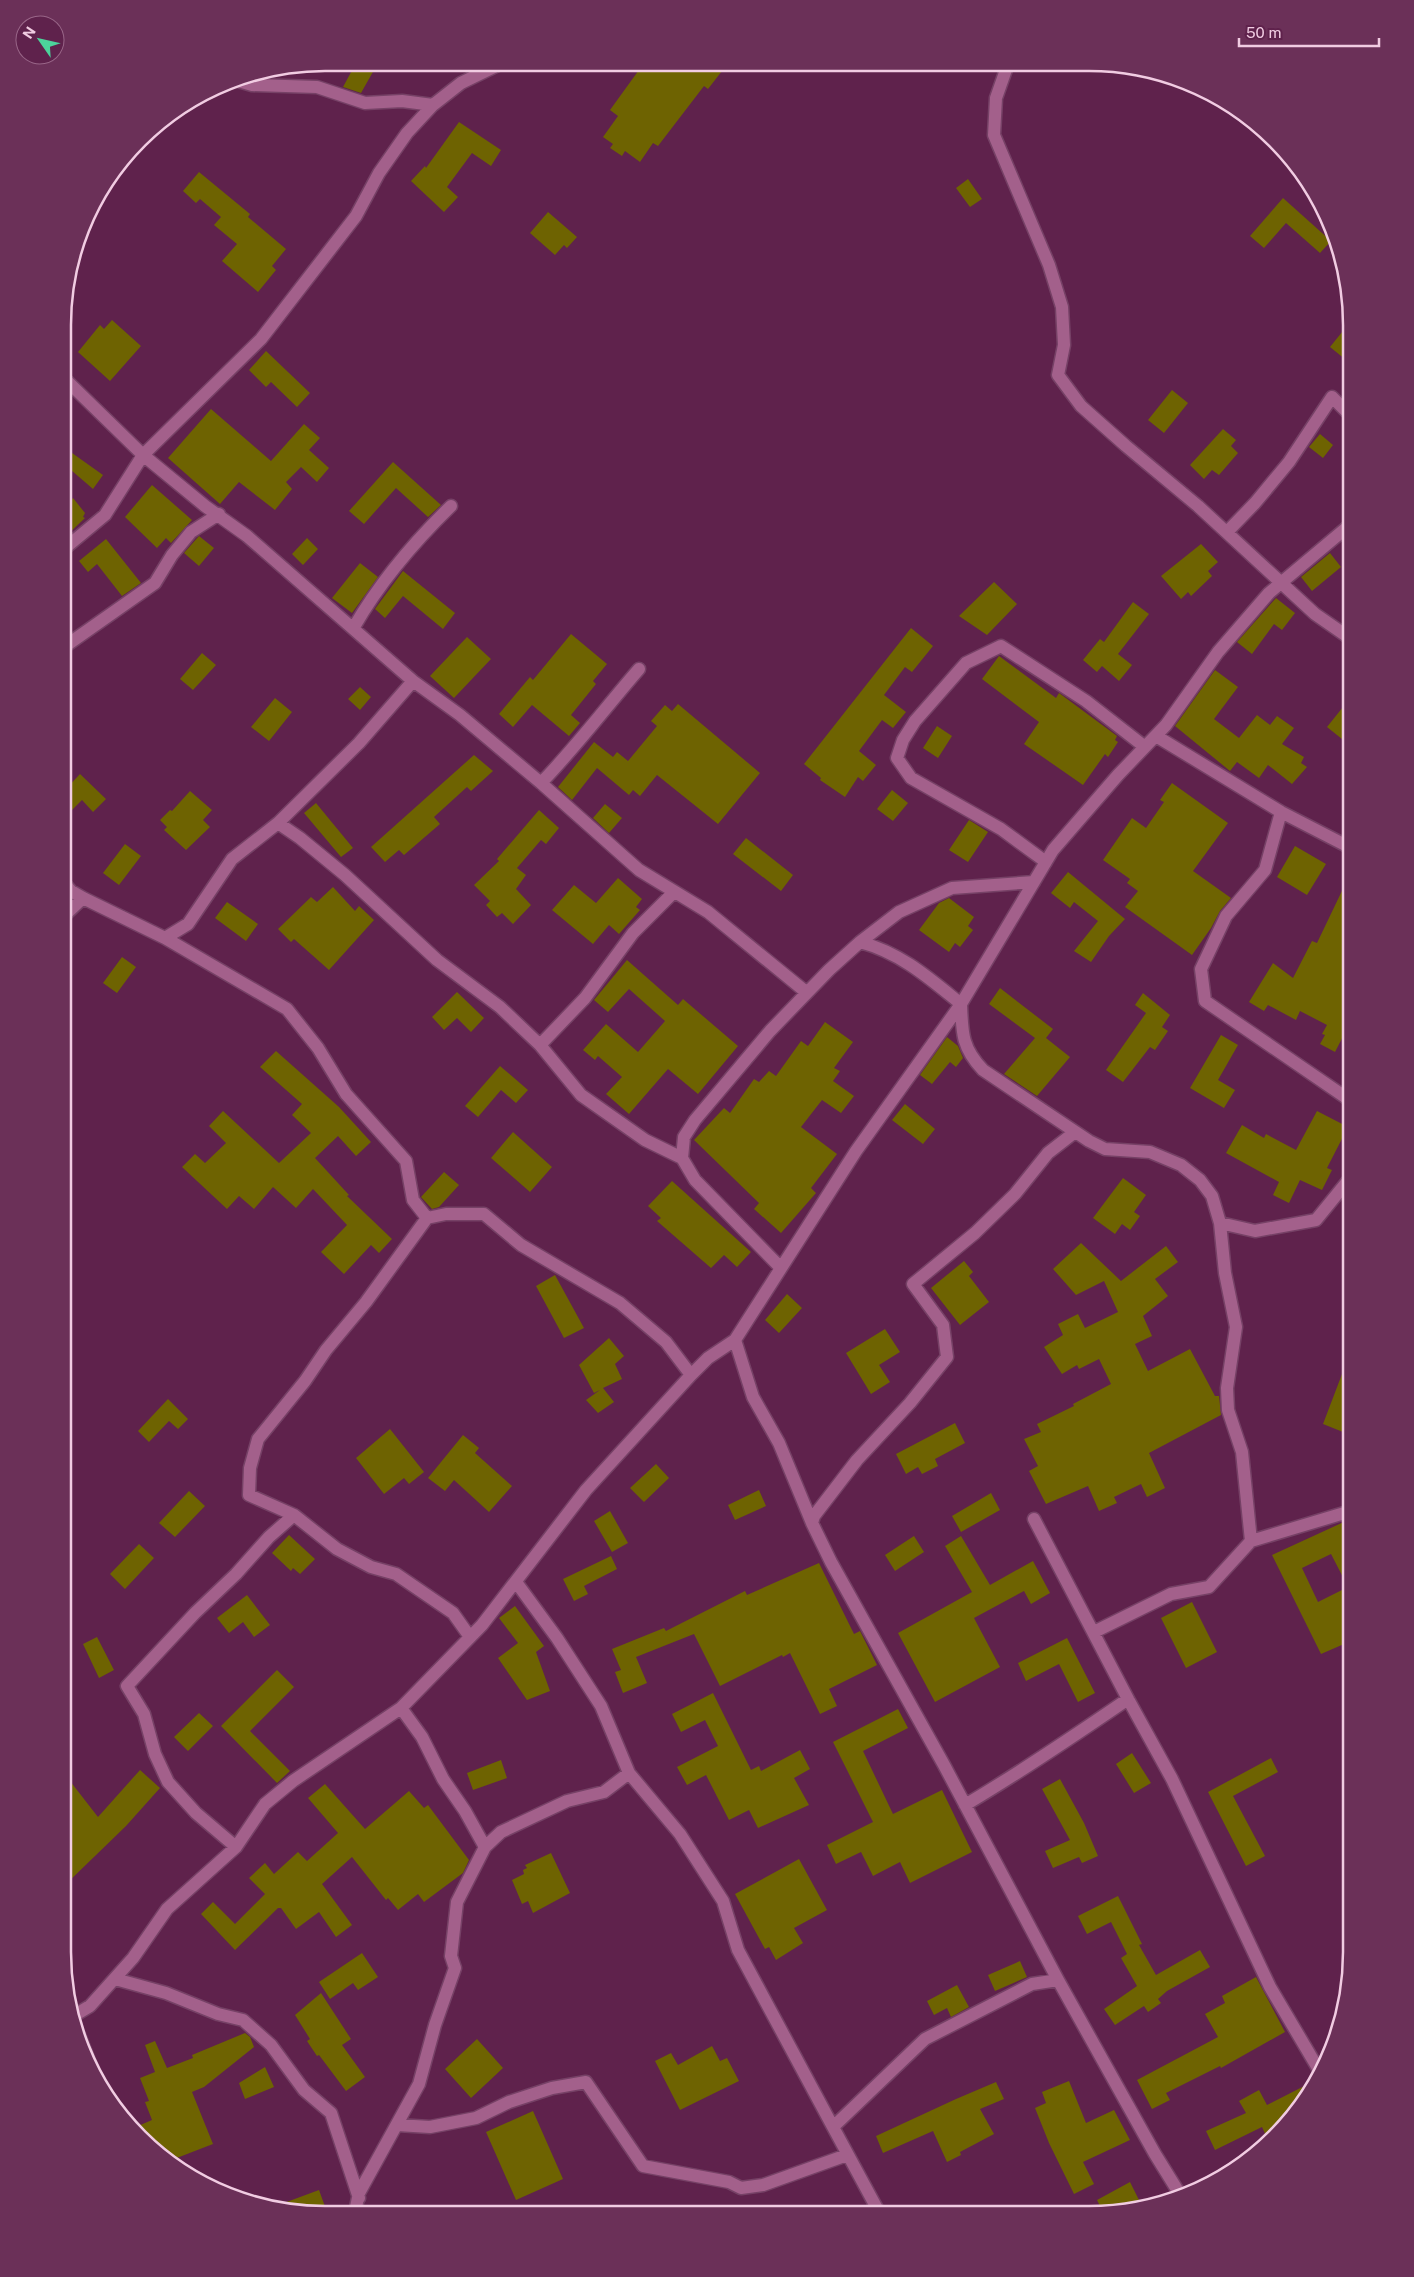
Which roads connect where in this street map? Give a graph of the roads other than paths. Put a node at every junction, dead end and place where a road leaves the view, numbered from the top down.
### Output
1 (486, 71) edge
2 (1006, 71) edge
3 (248, 84) edge
4 (433, 105) junction
5 (71, 385) edge
6 (1343, 407) edge
7 (143, 455) junction
8 (451, 506) dead end
9 (219, 514) junction
10 (1343, 531) edge
11 (1227, 532) junction
12 (71, 543) edge
13 (1282, 582) junction
14 (354, 627) junction
15 (1343, 633) edge
16 (71, 642) edge
17 (640, 669) dead end
18 (413, 681) junction
19 (1156, 736) junction
20 (1145, 747) junction
21 (541, 783) junction
22 (1281, 812) junction
23 (278, 823) junction
24 (1343, 844) edge
25 (1046, 862) junction
26 (1034, 882) junction
27 (71, 891) edge
28 (673, 893) junction
29 (83, 898) junction
30 (71, 909) edge
31 (165, 938) junction
32 (860, 942) junction
33 (806, 992) junction
34 (961, 1004) junction
35 (540, 1045) junction
36 (1343, 1096) edge
37 (1075, 1132) junction
38 (682, 1158) junction
39 (1343, 1187) edge
40 (427, 1218) junction
41 (1220, 1223) junction
42 (780, 1267) junction
43 (735, 1340) junction
44 (691, 1375) junction
45 (1343, 1512) edge
46 (294, 1515) junction
47 (1034, 1518) dead end
48 (812, 1523) junction
49 (1251, 1541) junction
50 (516, 1582) junction
51 (1094, 1632) junction
52 (470, 1637) junction
53 (1128, 1699) junction
54 (401, 1708) junction
55 (629, 1773) junction
56 (965, 1805) junction
57 (236, 1847) junction
58 (485, 1847) junction
59 (115, 1979) junction
60 (1058, 1980) junction
61 (79, 2013) edge
62 (1316, 2065) edge
63 (396, 2125) junction
64 (833, 2127) junction
65 (847, 2155) junction
66 (1177, 2189) edge
67 (359, 2193) junction
68 (356, 2206) edge
69 (360, 2206) edge
70 (876, 2206) edge

1 - 4 street
2 - 11 street
3 - 4 street
4 - 7 street
5 - 7 street
6 - 11 street
7 - 9 street
7 - 12 street
8 - 14 street
9 - 14 street
9 - 16 street
10 - 13 street
11 - 13 street
13 - 15 street
13 - 19 street
14 - 18 street
17 - 21 street
18 - 21 street
18 - 23 street
19 - 20 street
19 - 22 street
20 - 25 street
20 - 25 street
21 - 28 street
22 - 24 street
22 - 36 street
23 - 31 street
23 - 35 street
25 - 26 street
26 - 32 street
26 - 34 street
27 - 29 street
28 - 33 street
28 - 35 street
29 - 30 street
29 - 31 street
31 - 40 street
32 - 33 street
32 - 34 street
33 - 38 street
34 - 37 street
34 - 42 street
35 - 38 street
37 - 41 street
37 - 48 street
38 - 42 street
39 - 41 street
40 - 44 street
40 - 46 street
41 - 49 street
42 - 43 street
43 - 44 street
43 - 48 street
44 - 50 street
45 - 49 street
46 - 52 street
46 - 57 street
47 - 51 street
48 - 56 street
49 - 51 street
50 - 52 street
50 - 55 street
51 - 53 street
52 - 54 street
53 - 56 street
53 - 62 street
54 - 57 street
54 - 58 street
55 - 58 street
55 - 64 street
56 - 60 street
57 - 59 street
58 - 63 street
59 - 61 street
59 - 67 street
60 - 64 street
60 - 66 street
63 - 65 street
63 - 67 street
64 - 65 street
65 - 70 street
67 - 68 street
67 - 69 street

